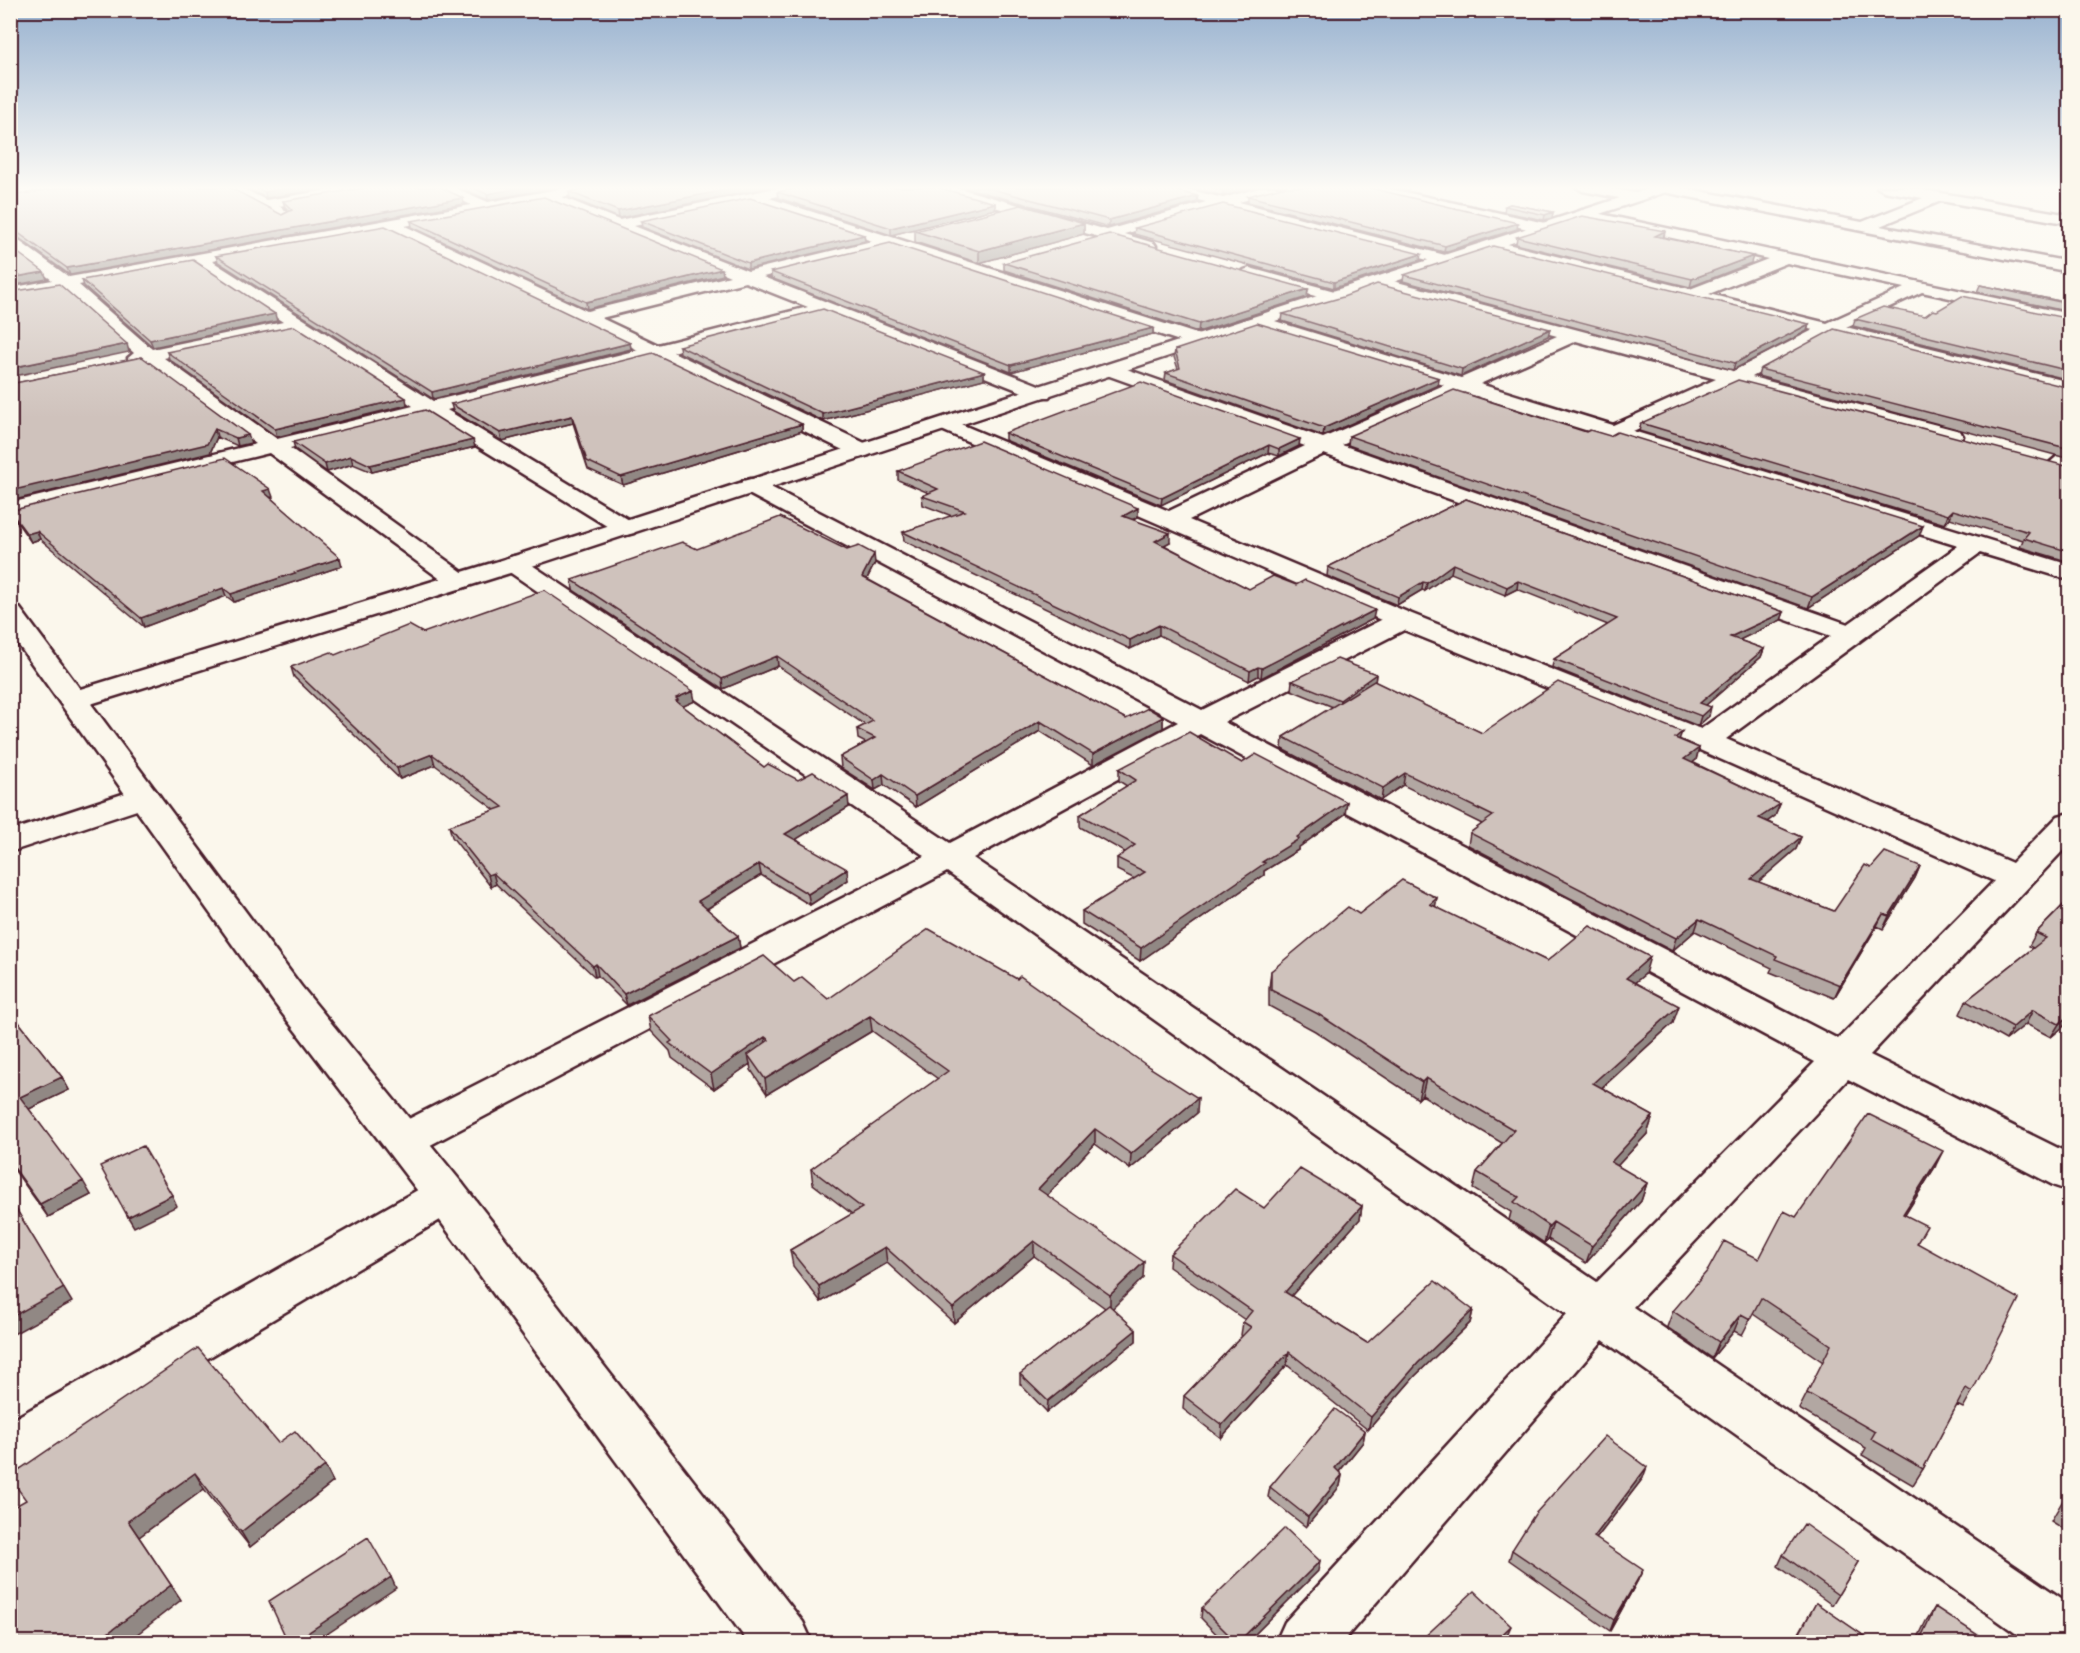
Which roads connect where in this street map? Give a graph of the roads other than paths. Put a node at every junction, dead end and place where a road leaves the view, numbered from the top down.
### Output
1 (41, 264) edge
2 (170, 264) edge
3 (206, 264) edge
4 (475, 264) edge
5 (715, 264) edge
6 (794, 264) edge
7 (961, 264) edge
8 (1000, 264) edge
9 (1438, 264) edge
10 (1570, 264) edge
11 (1768, 264) edge
12 (1813, 264) edge
13 (1233, 269) edge
14 (979, 270) junction
15 (745, 276) junction
16 (66, 283) junction
17 (1380, 283) junction
18 (1920, 287) junction
19 (10, 293) edge
20 (1693, 294) junction
21 (1336, 297) junction
22 (825, 308) junction
23 (587, 316) junction
24 (2070, 319) edge
25 (1259, 322) junction
26 (297, 324) junction
27 (1830, 328) junction
28 (1575, 335) junction
29 (1199, 341) junction
30 (654, 351) junction
31 (149, 356) junction
32 (114, 363) edge
33 (1111, 370) junction
34 (1735, 378) junction
35 (1461, 384) junction
36 (2070, 387) edge
37 (1042, 393) junction
38 (430, 408) junction
39 (944, 424) junction
40 (1616, 431) junction
41 (1965, 440) edge
42 (274, 446) junction
43 (1323, 446) junction
44 (861, 450) junction
45 (2035, 459) edge
46 (2066, 463) edge
47 (751, 486) junction
48 (10, 510) edge
49 (1168, 521) junction
50 (626, 528) junction
51 (1977, 544) junction
52 (514, 564) junction
53 (2070, 573) edge
54 (459, 581) junction
55 (10, 613) edge
56 (1403, 620) junction
57 (1853, 635) junction
58 (74, 700) junction
59 (1199, 723) junction
60 (1704, 741) junction
61 (144, 796) junction
62 (2070, 823) edge
63 (10, 842) edge
64 (949, 857) junction
65 (2016, 878) junction
66 (1841, 1059) junction
67 (404, 1140) junction
68 (2070, 1174) edge
69 (446, 1195) junction
70 (1599, 1311) junction
71 (10, 1448) edge
72 (2070, 1638) edge
73 (783, 1642) edge
74 (1305, 1642) edge

1 - 16 street
2 - 16 street
3 - 26 street
4 - 23 street
5 - 15 street
6 - 15 street
7 - 14 street
8 - 14 street
9 - 17 street
10 - 20 street
11 - 20 street
12 - 18 street
13 - 21 street
14 - 29 street
15 - 22 street
15 - 23 street
16 - 19 street
16 - 31 street
17 - 21 street
17 - 28 street
18 - 24 street
18 - 27 street
20 - 27 street
21 - 25 street
22 - 30 street
22 - 37 street
23 - 30 street
25 - 29 street
25 - 35 street
26 - 31 street
26 - 38 street
27 - 34 street
27 - 36 street
28 - 34 street
28 - 35 street
29 - 33 street
30 - 38 street
30 - 44 street
31 - 32 street
31 - 42 street
33 - 37 street
33 - 43 street
34 - 40 street
34 - 41 street
35 - 40 street
35 - 43 street
37 - 39 street
38 - 42 street
38 - 50 street
39 - 44 street
39 - 49 street
40 - 51 street
42 - 48 street
42 - 54 street
43 - 49 street
43 - 57 street
44 - 47 street
45 - 46 street
47 - 50 street
47 - 59 street
49 - 56 street
50 - 52 street
51 - 53 street
51 - 57 street
52 - 54 street
52 - 64 street
54 - 58 street
55 - 58 street
56 - 59 street
56 - 60 street
57 - 60 street
58 - 61 street
59 - 64 street
59 - 66 street
60 - 65 street
61 - 63 street
61 - 67 street
62 - 65 street
64 - 67 street
64 - 70 street
65 - 66 street
66 - 68 street
66 - 70 street
67 - 69 street
69 - 71 street
69 - 73 street
70 - 72 street
70 - 74 street

